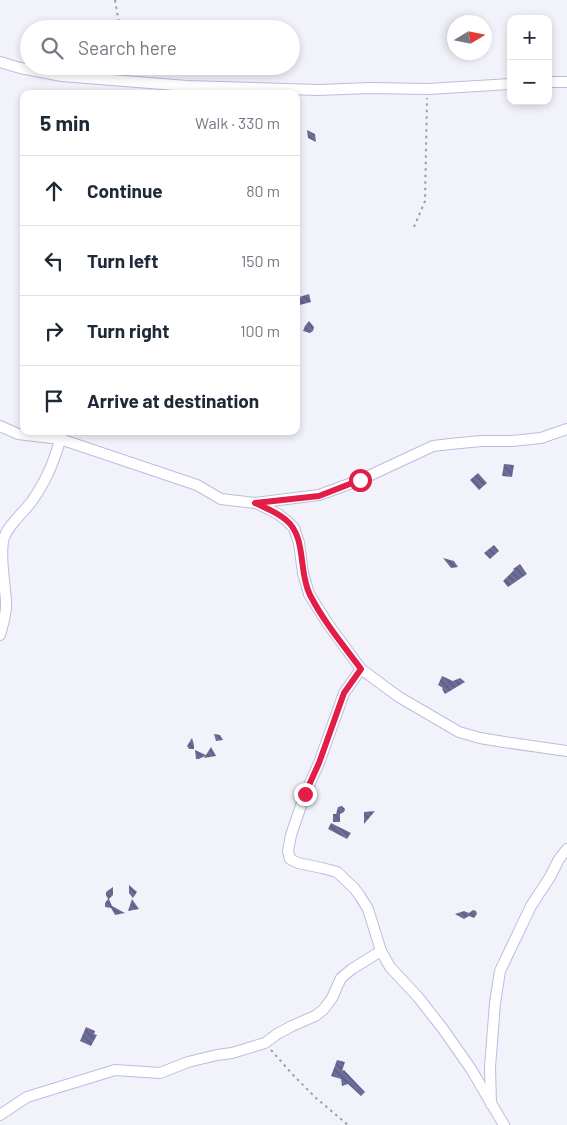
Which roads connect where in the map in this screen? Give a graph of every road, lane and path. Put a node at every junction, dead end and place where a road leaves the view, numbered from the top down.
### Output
1 (115, 0) edge
2 (118, 20) edge
3 (0, 62) edge
4 (20, 68) edge
5 (57, 75) edge
6 (552, 82) edge
7 (567, 82) edge
8 (507, 84) edge
9 (428, 89) junction
10 (268, 90) edge
11 (300, 91) edge
12 (414, 227) dead end
13 (0, 426) edge
14 (567, 429) edge
15 (20, 434) edge
16 (61, 435) edge
17 (255, 503) junction
18 (1, 552) edge
19 (0, 635) edge
20 (361, 669) junction
21 (567, 751) edge
22 (567, 849) edge
23 (381, 952) junction
24 (265, 1043) junction
25 (491, 1105) junction
26 (0, 1114) edge
27 (348, 1125) edge
28 (504, 1125) edge

1 - 2 path
3 - 4 street
5 - 10 street
6 - 7 street
8 - 9 street
9 - 11 street
9 - 12 path
13 - 15 street
14 - 17 street
16 - 17 street
16 - 18 street
17 - 20 street
18 - 19 street
20 - 21 street
20 - 23 street
22 - 25 street
23 - 24 street
23 - 25 street
24 - 26 street
24 - 27 path
25 - 28 street

